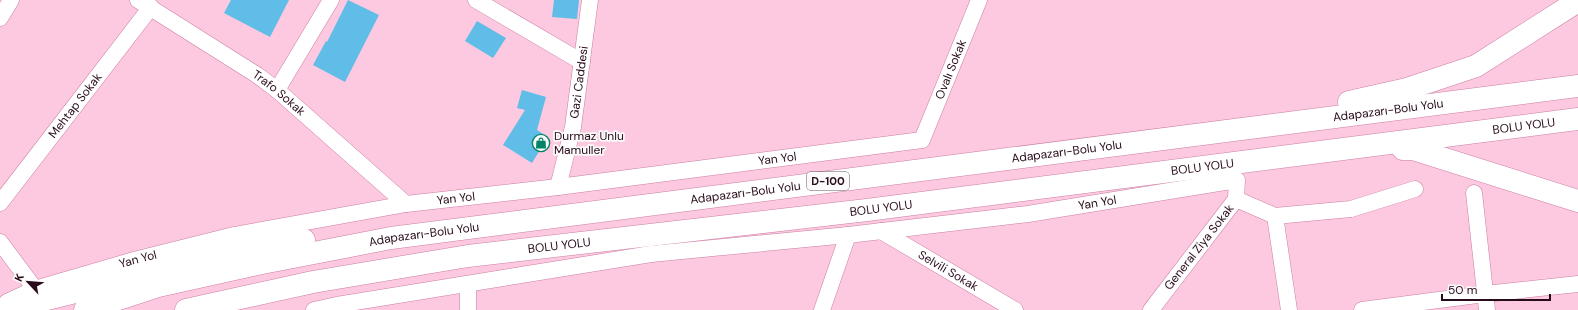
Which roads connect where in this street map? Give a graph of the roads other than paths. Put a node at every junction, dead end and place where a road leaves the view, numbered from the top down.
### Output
1 (11, 0) edge
2 (331, 0) edge
3 (476, 0) edge
4 (590, 0) edge
5 (979, 0) edge
6 (1578, 1) edge
7 (144, 4) edge
8 (0, 18) edge
9 (582, 62) junction
10 (1578, 86) edge
11 (277, 90) junction
12 (1578, 119) edge
13 (1226, 130) junction
14 (922, 140) joint
15 (1345, 150) junction
16 (1237, 180) joint
17 (558, 187) junction
18 (1416, 189) dead end
19 (1474, 192) dead end
20 (1236, 199) junction
21 (1578, 201) edge
22 (0, 203) edge
23 (406, 204) junction
24 (1274, 216) junction
25 (881, 231) junction
26 (848, 235) junction
27 (391, 238) junction
28 (0, 242) edge
29 (313, 282) junction
30 (468, 284) junction
31 (1578, 284) edge
32 (35, 289) junction
33 (1485, 294) junction
34 (0, 305) edge
35 (3, 310) edge
36 (85, 310) edge
37 (186, 310) edge
38 (228, 310) edge
39 (314, 310) edge
40 (468, 310) edge
41 (822, 310) edge
42 (1014, 310) edge
43 (1151, 310) edge
44 (1289, 310) edge
45 (1362, 310) edge
46 (1487, 310) edge

1 - 8 street
2 - 11 street
3 - 9 street
4 - 9 street, Gazi Caddesi
5 - 14 street, Ovalı Sokak
6 - 13 highway
7 - 11 street, Trafo Sokak
7 - 22 street, Mehtap Sokak
9 - 17 street, Gazi Caddesi
10 - 13 highway, Adapazarı-Bolu Yolu / D-100
11 - 23 street, Trafo Sokak
12 - 15 highway, BOLU YOLU
13 - 27 highway, Adapazarı-Bolu Yolu / D-100
14 - 17 street, Yan Yol
15 - 21 highway
15 - 29 highway, BOLU YOLU
16 - 20 street, General Ziya Sokak
16 - 25 street, Yan Yol
17 - 23 street, Yan Yol
18 - 24 street
19 - 33 street
20 - 24 street
20 - 43 street, General Ziya Sokak
23 - 32 street, Yan Yol
24 - 44 street
25 - 26 street, Yan Yol
25 - 42 street, Selvili Sokak
26 - 30 street, Yan Yol
26 - 41 street
27 - 35 highway
27 - 36 highway, Adapazarı-Bolu Yolu / D-100
28 - 32 street
29 - 37 highway, BOLU YOLU
29 - 38 highway
30 - 39 street, Yan Yol
30 - 40 street
31 - 33 street
32 - 34 street, Yan Yol
33 - 45 street
33 - 46 street

